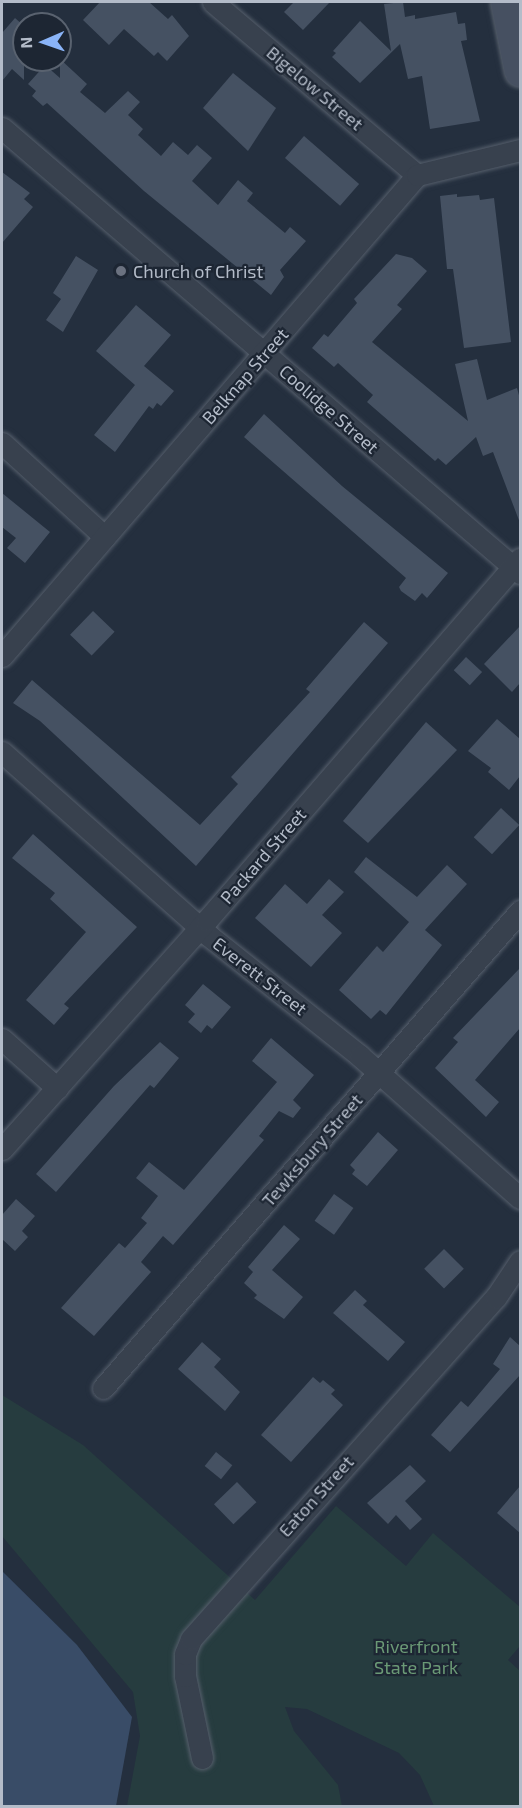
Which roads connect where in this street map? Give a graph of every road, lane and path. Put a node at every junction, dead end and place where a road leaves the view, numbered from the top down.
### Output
1 (213, 2) edge
2 (506, 2) edge
3 (520, 72) edge
4 (2, 128) edge
5 (520, 150) edge
6 (417, 175) junction
7 (264, 353) junction
8 (2, 443) edge
9 (105, 537) junction
10 (518, 566) edge
11 (2, 656) edge
12 (2, 752) edge
13 (520, 911) edge
14 (200, 928) junction
15 (2, 1039) edge
16 (380, 1073) junction
17 (57, 1088) junction
18 (2, 1149) edge
19 (520, 1198) edge
20 (520, 1261) edge
21 (103, 1389) dead end
22 (202, 1758) dead end

1 - 6 street, Bigelow Street
2 - 3 main road
4 - 7 street, Coolidge Street
5 - 6 street
6 - 7 street, Belknap Street
7 - 9 street, Belknap Street
7 - 10 street, Coolidge Street
8 - 9 street
9 - 11 street, Belknap Street
10 - 14 street, Packard Street
12 - 14 street, Everett Street
13 - 16 street, Tewksbury Street
14 - 16 street, Everett Street
14 - 17 street, Packard Street
15 - 17 street
16 - 19 street, Everett Street
16 - 21 street, Tewksbury Street
17 - 18 street, Packard Street
20 - 22 street, Eaton Street

